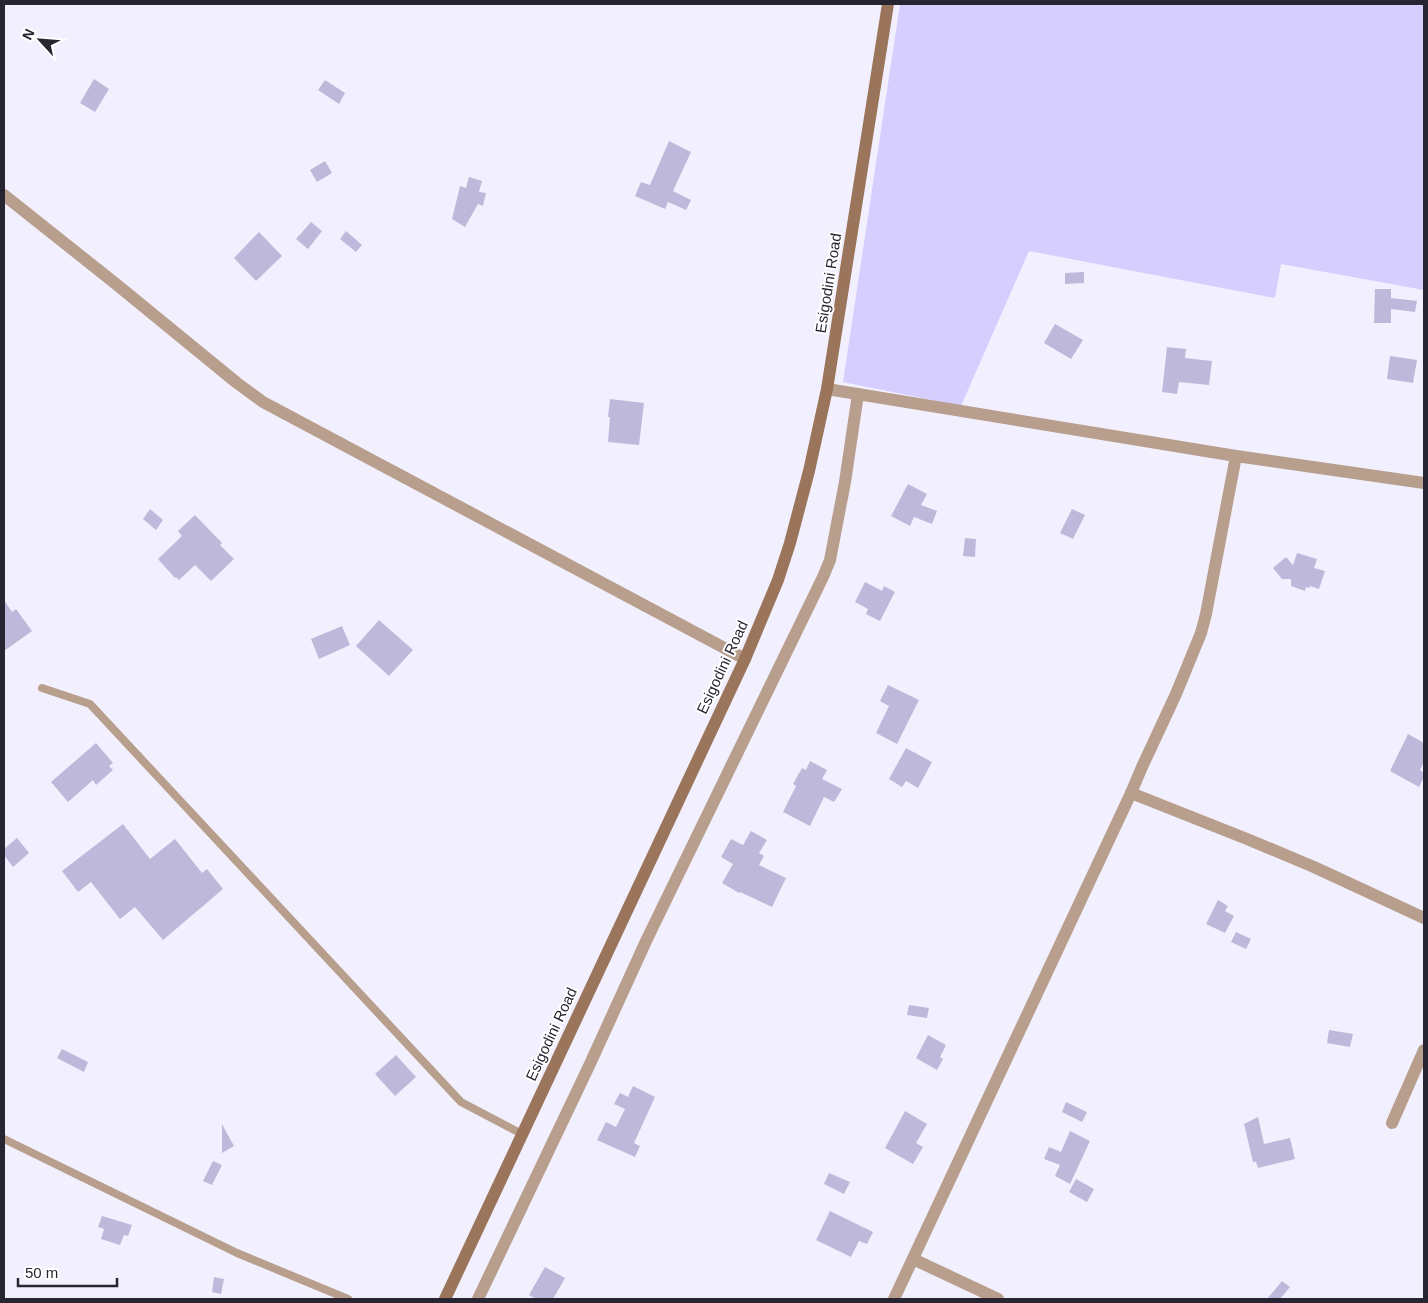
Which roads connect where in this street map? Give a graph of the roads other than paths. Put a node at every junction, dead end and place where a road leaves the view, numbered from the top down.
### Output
1 (888, 4) edge
2 (4, 195) edge
3 (827, 389) junction
4 (858, 394) junction
5 (1236, 456) junction
6 (1424, 483) edge
7 (745, 659) junction
8 (42, 688) dead end
9 (1132, 793) junction
10 (1424, 918) edge
11 (1424, 1050) edge
12 (1392, 1123) dead end
13 (522, 1134) junction
14 (4, 1139) edge
15 (913, 1259) junction
16 (348, 1299) edge
17 (445, 1299) edge
18 (478, 1299) edge
19 (894, 1299) edge
20 (998, 1299) edge

1 - 3 main road, Esigodini Road
2 - 7 street
3 - 4 street
3 - 7 main road, Esigodini Road
4 - 5 street
4 - 18 street
5 - 6 street
5 - 9 street
7 - 13 main road, Esigodini Road
8 - 13 lane
9 - 10 street
9 - 15 street
11 - 12 street
13 - 17 main road, Esigodini Road
14 - 16 lane
15 - 19 street
15 - 20 street

